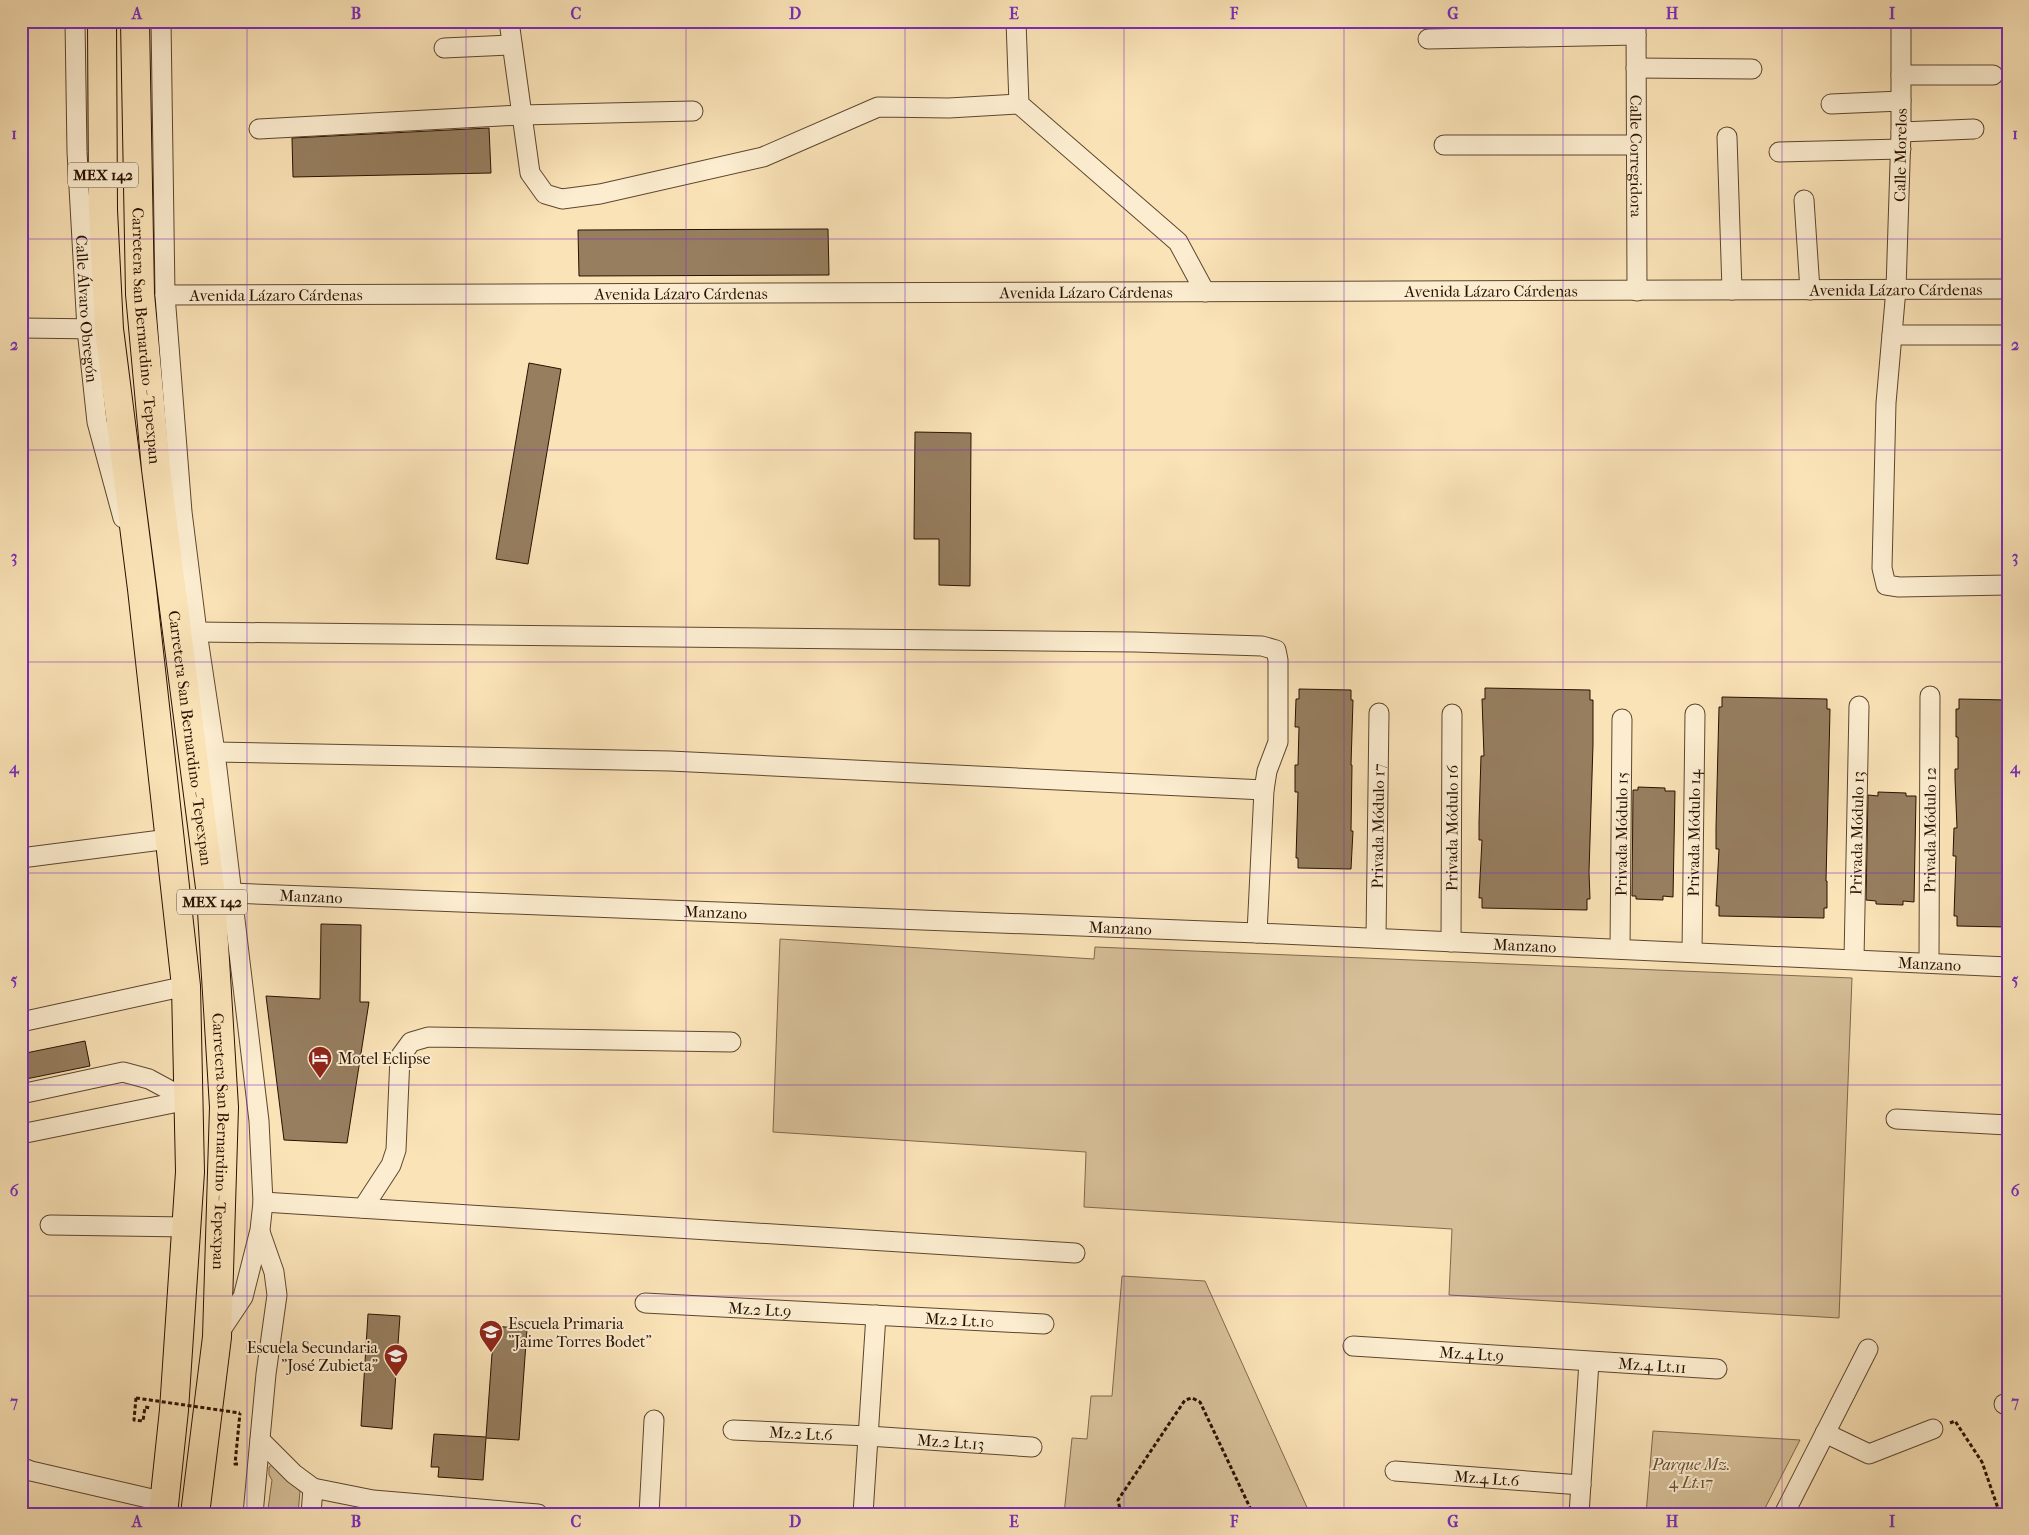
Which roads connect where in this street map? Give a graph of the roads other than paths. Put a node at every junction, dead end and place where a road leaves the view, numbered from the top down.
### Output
1 (75, 21) edge
2 (102, 21) edge
3 (135, 21) edge
4 (161, 21) edge
5 (509, 21) edge
6 (1016, 21) edge
7 (1901, 21) edge
8 (1636, 28) edge
9 (1428, 39) dead end
10 (512, 45) junction
11 (444, 48) dead end
12 (1636, 68) junction
13 (1752, 69) dead end
14 (1901, 75) junction
15 (1993, 75) dead end
16 (1901, 101) junction
17 (1019, 104) junction
18 (1831, 104) dead end
19 (693, 111) dead end
20 (522, 115) junction
21 (259, 129) dead end
22 (1974, 129) dead end
23 (1726, 137) dead end
24 (1901, 140) junction
25 (1444, 145) dead end
26 (1636, 145) junction
27 (1779, 152) dead end
28 (1804, 200) dead end
29 (2008, 289) edge
30 (1732, 290) junction
31 (1810, 290) junction
32 (1896, 290) junction
33 (1637, 291) junction
34 (1205, 292) junction
35 (165, 295) junction
36 (21, 328) edge
37 (98, 329) junction
38 (1892, 335) junction
39 (2008, 335) edge
40 (2008, 585) edge
41 (197, 632) junction
42 (1930, 696) dead end
43 (1860, 706) dead end
44 (1379, 713) dead end
45 (1452, 714) dead end
46 (1695, 714) dead end
47 (1622, 719) dead end
48 (216, 752) junction
49 (1264, 790) junction
50 (169, 840) junction
51 (21, 858) edge
52 (232, 893) junction
53 (1257, 933) junction
54 (1376, 938) junction
55 (1451, 942) junction
56 (1620, 949) junction
57 (1692, 952) junction
58 (1854, 960) junction
59 (1929, 962) junction
60 (2008, 967) edge
61 (186, 986) junction
62 (21, 1022) edge
63 (730, 1042) dead end
64 (21, 1094) edge
65 (188, 1100) junction
66 (1896, 1119) dead end
67 (2008, 1125) edge
68 (21, 1134) edge
69 (263, 1202) junction
70 (363, 1208) junction
71 (50, 1225) dead end
72 (187, 1227) junction
73 (260, 1230) junction
74 (1075, 1253) dead end
75 (644, 1303) dead end
76 (876, 1315) junction
77 (1044, 1324) dead end
78 (217, 1337) junction
79 (1353, 1346) dead end
80 (1868, 1349) dead end
81 (1589, 1362) junction
82 (1717, 1369) dead end
83 (654, 1420) dead end
84 (1933, 1429) road end
85 (733, 1430) dead end
86 (1825, 1433) junction
87 (868, 1436) junction
88 (260, 1440) junction
89 (1032, 1447) dead end
90 (21, 1467) edge
91 (1395, 1471) dead end
92 (1581, 1485) junction
93 (313, 1488) junction
94 (164, 1508) edge
95 (404, 1508) edge
96 (196, 1514) edge
97 (253, 1514) edge
98 (311, 1514) edge
99 (538, 1514) edge
100 (649, 1514) edge
101 (863, 1514) edge
102 (1578, 1514) edge
103 (1784, 1514) edge

1 - 37 street, Calle Álvaro Obregón
2 - 37 highway, Carretera San Bernardino - Tepexpan / MEX 142
3 - 78 highway, Carretera San Bernardino - Tepexpan / MEX 142
4 - 35 street
5 - 10 street
6 - 17 street
7 - 14 street, Calle Morelos
8 - 9 street
8 - 12 street, Calle Corregidora
10 - 11 street
10 - 20 street
12 - 13 street
12 - 26 street, Calle Corregidora
14 - 15 street
14 - 16 street, Calle Morelos
16 - 18 street
16 - 24 street, Calle Morelos
17 - 20 street
17 - 34 street
19 - 20 street
20 - 21 street
22 - 24 street
23 - 30 street
24 - 27 street
24 - 32 street, Calle Morelos
25 - 26 street
26 - 33 street, Calle Corregidora
28 - 31 street
29 - 32 street, Avenida Lázaro Cárdenas
30 - 31 street, Avenida Lázaro Cárdenas
30 - 33 street, Avenida Lázaro Cárdenas
31 - 32 street, Avenida Lázaro Cárdenas
32 - 38 street, Calle Morelos
33 - 34 street, Avenida Lázaro Cárdenas
34 - 35 street, Avenida Lázaro Cárdenas
35 - 41 street
36 - 37 street
37 - 50 highway, Carretera San Bernardino - Tepexpan / MEX 142
38 - 39 street
38 - 40 street, Calle Morelos
41 - 48 street
41 - 49 street
42 - 59 street, Privada Módulo 12
43 - 58 street, Privada Módulo 13
44 - 54 street, Privada Módulo 17
45 - 55 street, Privada Módulo 16
46 - 57 street, Privada Módulo 14
47 - 56 street, Privada Módulo 15
48 - 49 street
48 - 52 street
49 - 53 street
50 - 51 street
50 - 61 highway, Carretera San Bernardino - Tepexpan / MEX 142
52 - 53 street, Manzano
52 - 69 street
53 - 54 street, Manzano
54 - 55 street, Manzano
55 - 56 street, Manzano
56 - 57 street, Manzano
57 - 58 street, Manzano
58 - 59 street, Manzano
59 - 60 street, Manzano
61 - 62 street
61 - 65 highway, Carretera San Bernardino - Tepexpan / MEX 142
63 - 70 street
64 - 65 street
65 - 68 street
65 - 72 highway, Carretera San Bernardino - Tepexpan / MEX 142
66 - 67 street
69 - 70 street
69 - 73 street
70 - 74 street
71 - 72 street
72 - 94 highway, Carretera San Bernardino - Tepexpan / MEX 142
73 - 78 street
73 - 88 street
75 - 76 street, Mz.2 Lt.9
76 - 77 street, Mz.2 Lt.10
76 - 87 street
78 - 96 highway, Carretera San Bernardino - Tepexpan / MEX 142
79 - 81 street, Mz.4 Lt.9
80 - 86 street
81 - 82 street, Mz.4 Lt.11
81 - 92 street
83 - 100 street
84 - 86 street
85 - 87 street, Mz.2 Lt.6
86 - 103 street
87 - 89 street, Mz.2 Lt.13
87 - 101 street
88 - 93 street
88 - 97 street
90 - 94 street
91 - 92 street, Mz.4 Lt.6
92 - 102 street
93 - 95 street
93 - 98 street
95 - 99 street

